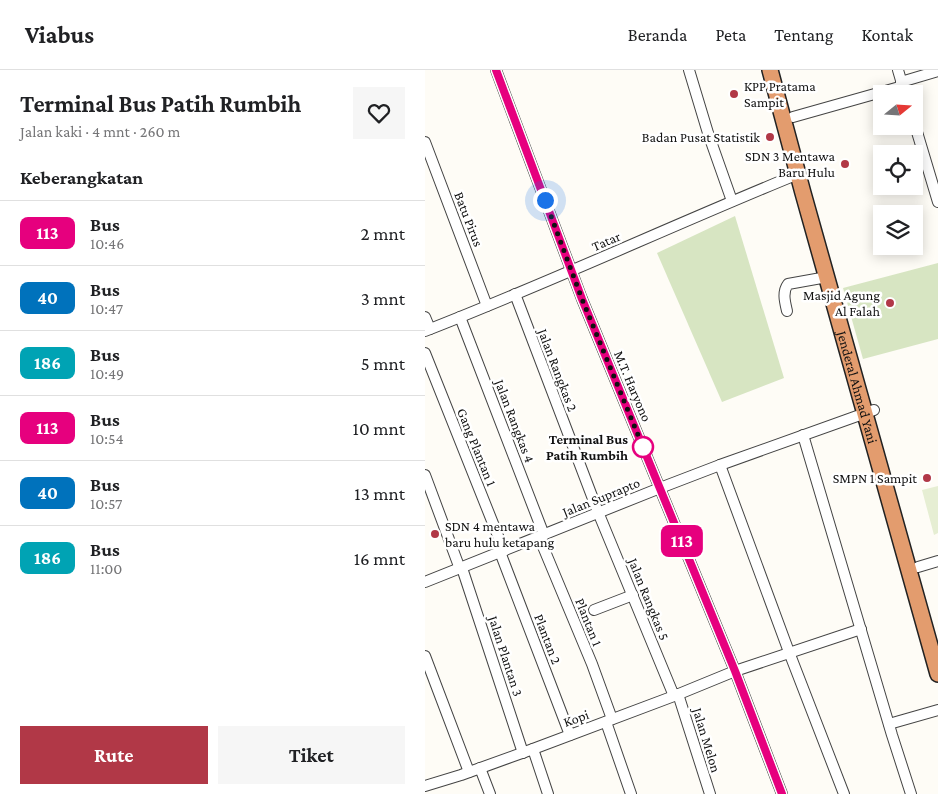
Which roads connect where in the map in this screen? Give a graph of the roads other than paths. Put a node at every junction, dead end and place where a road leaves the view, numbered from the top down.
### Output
1 (496, 70) edge
2 (689, 70) edge
3 (770, 70) edge
4 (779, 70) edge
5 (898, 70) edge
6 (938, 71) edge
7 (902, 85) edge
8 (907, 85) edge
9 (873, 95) edge
10 (793, 117) junction
11 (918, 135) edge
12 (425, 142) edge
13 (798, 174) junction
14 (732, 201) junction
15 (938, 202) edge
16 (571, 271) junction
17 (827, 277) junction
18 (515, 294) junction
19 (487, 306) junction
20 (787, 311) dead end
21 (425, 317) edge
22 (460, 317) junction
23 (427, 330) edge
24 (425, 353) edge
25 (869, 411) junction
26 (803, 435) junction
27 (720, 464) junction
28 (425, 475) edge
29 (660, 488) junction
30 (598, 512) junction
31 (541, 536) junction
32 (502, 552) junction
33 (938, 561) edge
34 (918, 566) junction
35 (461, 568) junction
36 (425, 582) edge
37 (633, 594) junction
38 (594, 610) dead end
39 (861, 628) junction
40 (938, 638) edge
41 (789, 652) junction
42 (425, 656) edge
43 (735, 671) junction
44 (938, 674) edge
45 (676, 695) junction
46 (938, 710) edge
47 (609, 721) junction
48 (889, 724) junction
49 (570, 735) junction
50 (528, 751) junction
51 (481, 768) junction
52 (469, 772) junction
53 (425, 786) edge
54 (490, 794) edge
55 (548, 794) edge
56 (631, 794) edge
57 (710, 794) edge
58 (782, 794) edge
59 (844, 794) edge
60 (911, 794) edge

1 - 16 street, M.T. Haryono
2 - 14 street
3 - 13 highway, Jenderal Ahmad Yani
4 - 10 highway, Jenderal Ahmad Yani
5 - 7 street
6 - 8 street
9 - 10 street
10 - 25 highway, Jenderal Ahmad Yani
11 - 15 street
12 - 19 street, Batu Pirus
13 - 14 street, Tatar
13 - 17 highway, Jenderal Ahmad Yani
14 - 16 street, Tatar
16 - 18 street, Tatar
16 - 29 street, M.T. Haryono
17 - 20 street
17 - 25 highway, Jenderal Ahmad Yani
18 - 19 street, Tatar
18 - 30 street, Jalan Rangkas 2
19 - 22 street, Tatar
21 - 23 street
22 - 23 street, Tatar
22 - 31 street, Jalan Rangkas 4
24 - 32 street, Gang Plantan 1
25 - 26 street, Jalan Suprapto
25 - 34 highway, Jenderal Ahmad Yani
25 - 44 highway, Jenderal Ahmad Yani
26 - 27 street, Jalan Suprapto
26 - 39 street
27 - 29 street, Jalan Suprapto
27 - 41 street
28 - 35 street, Jalan Plantan 3
29 - 30 street, Jalan Suprapto
29 - 43 street, M.T. Haryono
30 - 31 street, Jalan Suprapto
30 - 37 street, Jalan Rangkas 5
31 - 32 street, Jalan Suprapto
31 - 47 street, Plantan 1
32 - 35 street, Jalan Suprapto
32 - 49 street, Plantan 2
33 - 34 street
34 - 40 highway, Jenderal Ahmad Yani
35 - 36 street, Jalan Suprapto
35 - 50 street, Jalan Plantan 3
37 - 38 street
37 - 45 street, Jalan Rangkas 5
39 - 41 street, Kopi
39 - 48 street
41 - 43 street, Kopi
41 - 59 street
42 - 52 street
43 - 45 street, Kopi
43 - 58 street, M.T. Haryono
45 - 47 street, Kopi
45 - 57 street, Jalan Melon
46 - 48 street
47 - 49 street, Kopi
47 - 56 street, Plantan 1
48 - 60 street
49 - 50 street, Kopi
50 - 51 street, Kopi
50 - 55 street, Jalan Plantan 3
51 - 52 street, Kopi
51 - 54 street
52 - 53 street, Kopi

